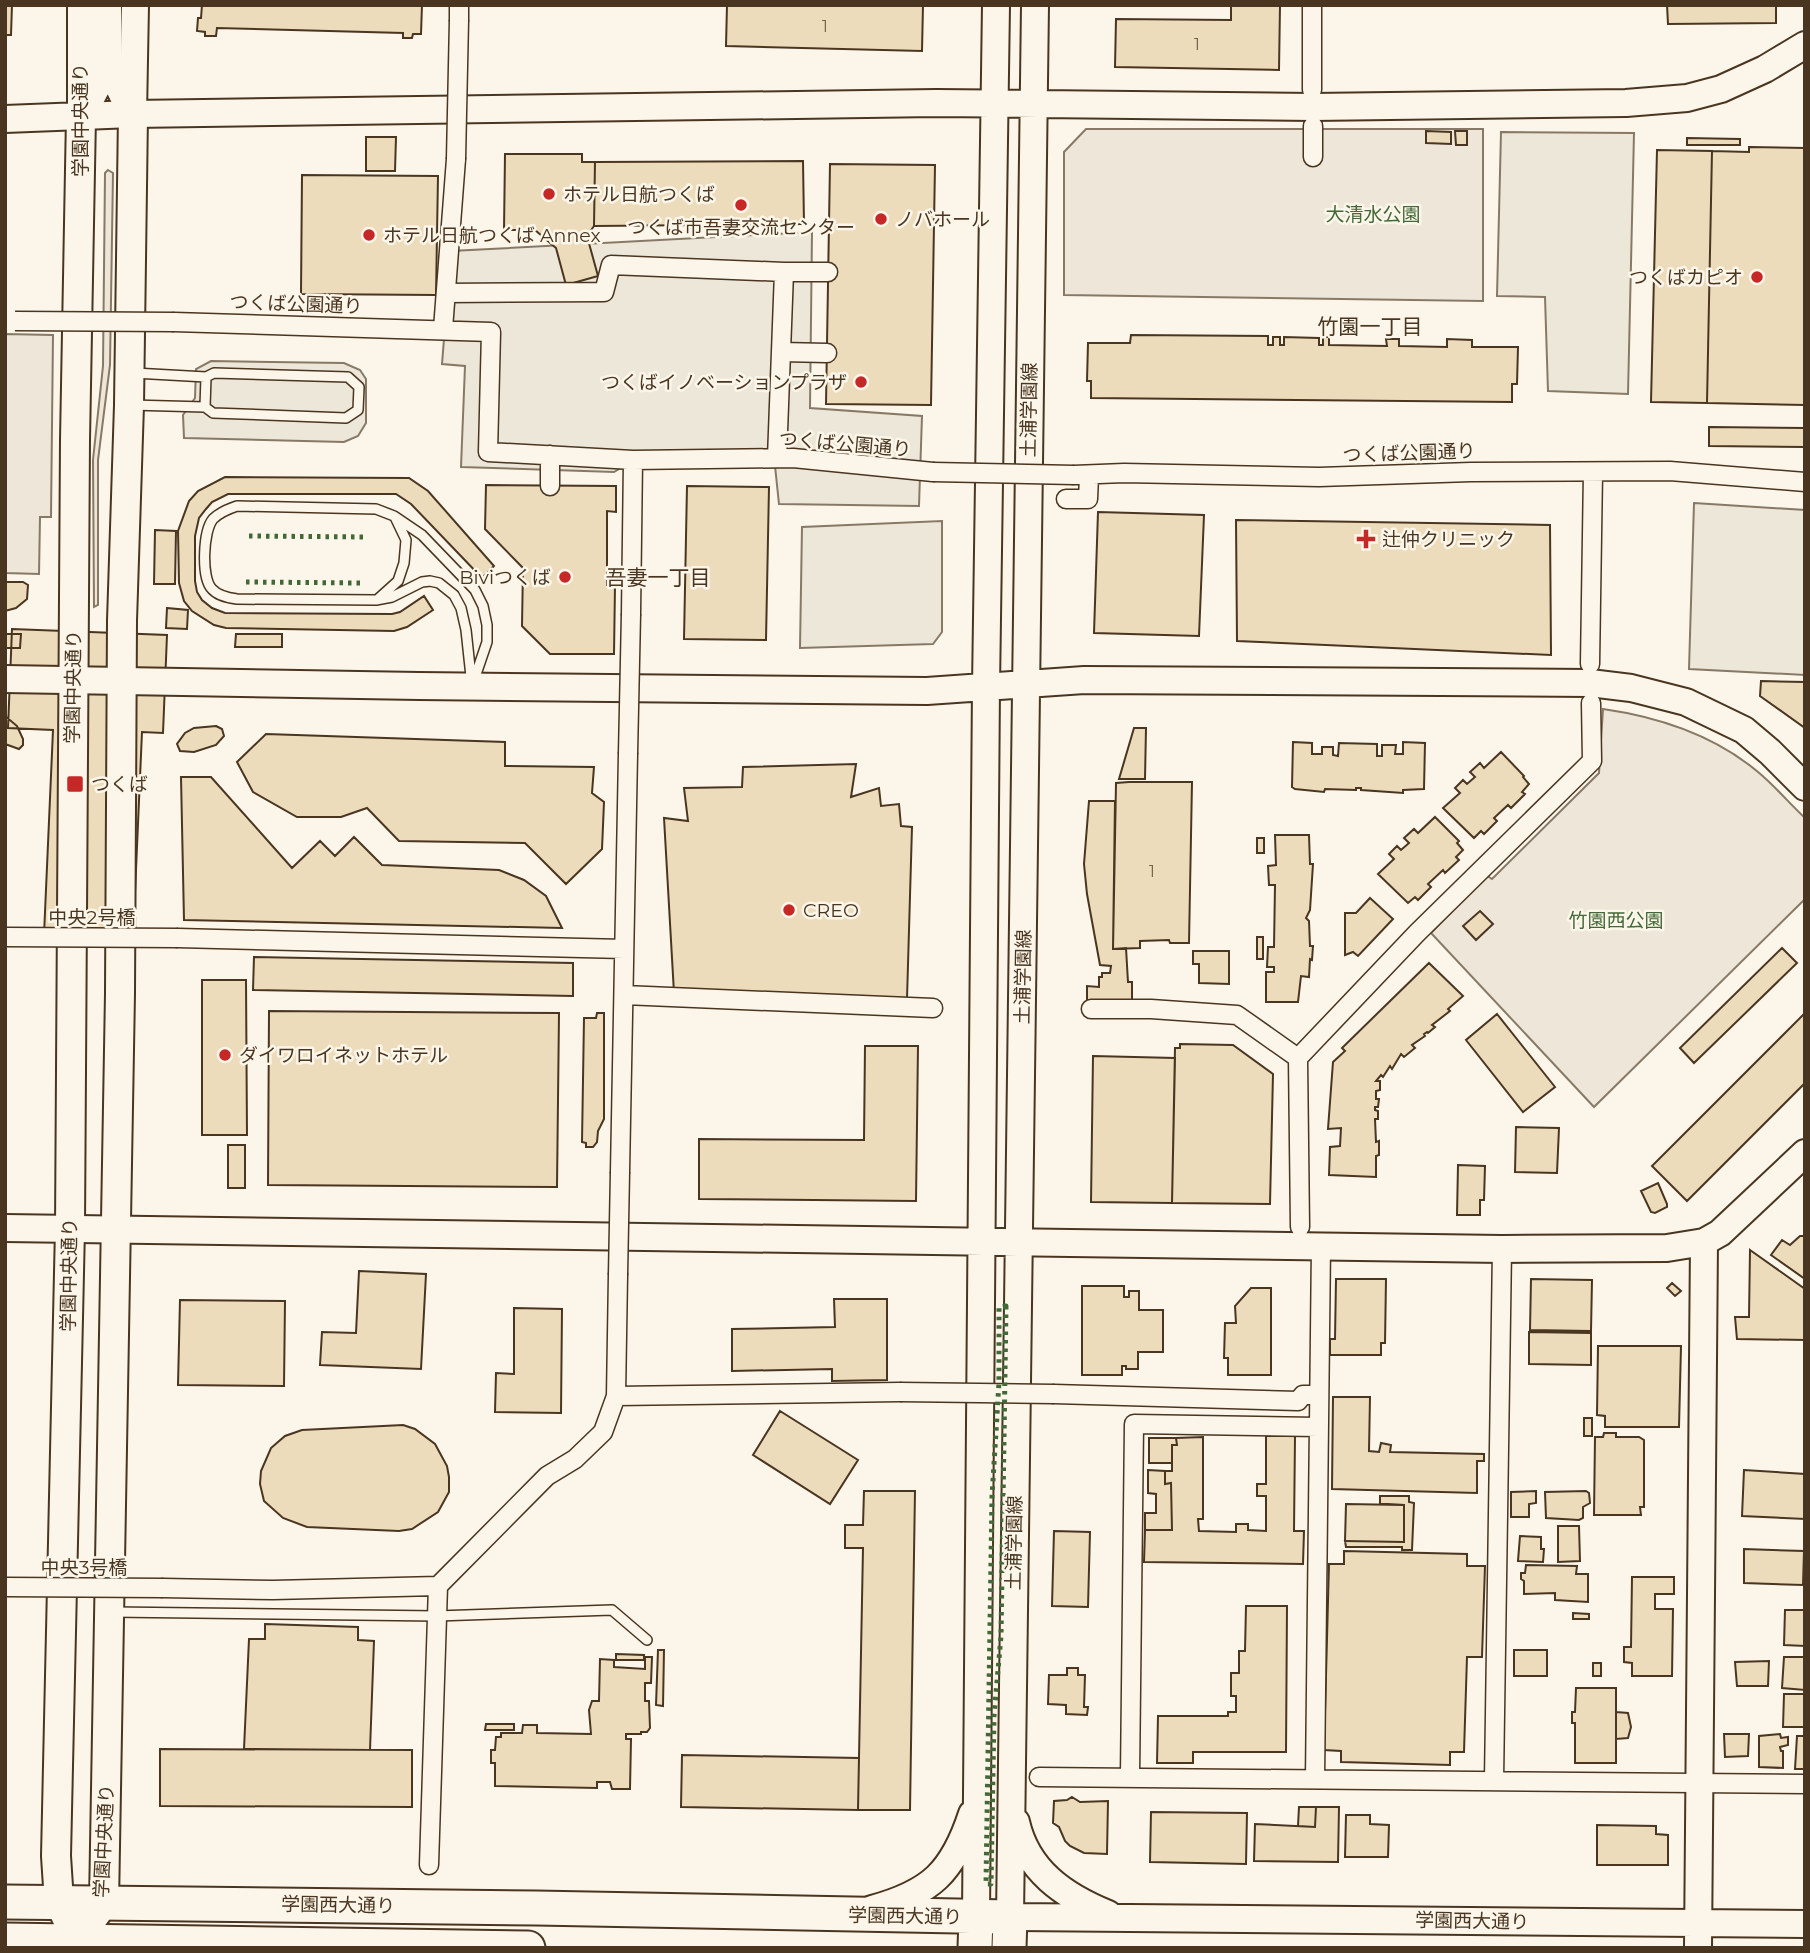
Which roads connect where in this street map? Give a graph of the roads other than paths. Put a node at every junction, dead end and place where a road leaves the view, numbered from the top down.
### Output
1 (81, 5) edge
2 (107, 5) edge
3 (135, 5) edge
4 (996, 5) edge
5 (1035, 5) edge
6 (1312, 5) edge
7 (459, 12) edge
8 (1805, 45) edge
9 (108, 63) junction
10 (1312, 90) dead end
11 (995, 104) junction
12 (1033, 105) junction
13 (133, 114) junction
14 (81, 116) junction
15 (5, 119) edge
16 (1313, 126) dead end
17 (1313, 157) dead end
18 (784, 272) junction
19 (828, 272) dead end
20 (446, 293) junction
21 (10, 321) edge
22 (443, 329) junction
23 (781, 352) junction
24 (827, 354) dead end
25 (129, 373) junction
26 (206, 377) junction
27 (129, 405) junction
28 (205, 407) junction
29 (550, 455) junction
30 (777, 458) junction
31 (633, 460) junction
32 (1593, 472) junction
33 (1082, 476) junction
34 (1805, 481) edge
35 (550, 486) dead end
36 (1066, 499) dead end
37 (394, 516) junction
38 (376, 600) junction
39 (1590, 664) dead end
40 (5, 678) edge
41 (73, 680) junction
42 (122, 681) junction
43 (1025, 684) junction
44 (472, 687) junction
45 (986, 687) junction
46 (1591, 704) dead end
47 (1805, 787) edge
48 (5, 937) edge
49 (624, 948) junction
50 (624, 995) junction
51 (933, 1008) dead end
52 (1091, 1009) dead end
53 (1298, 1058) junction
54 (1805, 1153) edge
55 (1300, 1227) dead end
56 (5, 1228) edge
57 (70, 1228) junction
58 (117, 1229) junction
59 (982, 1242) junction
60 (1020, 1242) junction
61 (1704, 1242) junction
62 (1321, 1245) junction
63 (1502, 1249) junction
64 (1319, 1395) junction
65 (616, 1396) junction
66 (1318, 1427) junction
67 (438, 1586) junction
68 (5, 1587) edge
69 (110, 1612) junction
70 (437, 1616) junction
71 (647, 1640) dead end
72 (1130, 1776) junction
73 (1039, 1777) dead end
74 (1315, 1779) junction
75 (1494, 1780) junction
76 (1700, 1784) junction
77 (1805, 1784) edge
78 (977, 1799) junction
79 (1011, 1799) junction
80 (429, 1865) dead end
81 (5, 1902) edge
82 (59, 1902) junction
83 (104, 1903) junction
84 (844, 1915) junction
85 (1120, 1918) junction
86 (1805, 1924) edge
87 (975, 1932) edge
88 (1009, 1933) edge
89 (1698, 1935) edge
90 (5, 1940) edge
91 (77, 1940) junction
92 (406, 1947) edge
93 (528, 1948) edge

1 - 14 street, 学園中央通り
2 - 9 main road
3 - 13 street, 学園中央通り
4 - 11 street, 土浦学園線
5 - 12 street, 土浦学園線
6 - 10 street
7 - 20 street, bridge
8 - 12 street
9 - 13 main road
9 - 14 main road
11 - 12 street
11 - 13 street
11 - 45 street, 土浦学園線
12 - 43 street, 土浦学園線
13 - 14 street
13 - 25 main road, 学園中央通り
14 - 15 street
14 - 41 main road, 学園中央通り
16 - 17 street
18 - 19 street
18 - 20 street
18 - 23 street
20 - 22 street
21 - 22 street, つくば公園通り, bridge
22 - 29 street, つくば公園通り
23 - 24 street
23 - 30 street
25 - 26 lane
25 - 27 main road, 学園中央通り
26 - 28 lane
26 - 28 lane
27 - 28 lane
27 - 42 main road, 学園中央通り
29 - 31 street, つくば公園通り
29 - 35 street
30 - 31 street, つくば公園通り
30 - 33 street, つくば公園通り, bridge
31 - 49 street, bridge
32 - 33 street, つくば公園通り
32 - 34 street, つくば公園通り
32 - 39 street
33 - 36 street
37 - 38 lane
37 - 38 lane
37 - 44 lane
38 - 44 lane
40 - 41 street
41 - 42 street
41 - 57 main road, 学園中央通り
42 - 44 street
42 - 58 main road, 学園中央通り
43 - 45 street
43 - 47 street
43 - 60 street, 土浦学園線
44 - 45 street
45 - 59 street, 土浦学園線
46 - 53 street
48 - 49 street, 中央2号橋, bridge
49 - 50 street
50 - 51 street
50 - 65 street, bridge
52 - 53 street
53 - 55 street
54 - 61 street
56 - 57 street
57 - 58 street
57 - 82 main road, 学園中央通り
58 - 59 street
58 - 69 main road, 学園中央通り
59 - 60 street
59 - 78 street, 土浦学園線
60 - 62 street
60 - 79 street, 土浦学園線
61 - 63 street
61 - 76 street
62 - 63 street
62 - 64 street
63 - 75 street
64 - 65 street, bridge
64 - 66 street
65 - 67 street
66 - 72 street
66 - 74 street
67 - 68 street, 中央3号橋, bridge
67 - 70 street
69 - 70 lane
69 - 83 main road, 学園中央通り
70 - 71 lane
70 - 80 street
72 - 73 street
72 - 74 street
74 - 75 street
75 - 76 street
76 - 77 street
76 - 89 street
78 - 84 street
78 - 87 street, 土浦学園線
79 - 85 street
79 - 88 street, 土浦学園線
81 - 82 highway, 学園西大通り
82 - 83 highway, 学園西大通り
82 - 91 main road, 学園中央通り
83 - 84 highway, 学園西大通り
83 - 91 main road, 学園中央通り
84 - 87 highway, 学園西大通り
85 - 88 street, 学園西大通り
85 - 89 street, 学園西大通り
86 - 89 street, 学園西大通り
87 - 88 highway, 学園西大通り
90 - 91 highway, 学園西大通り
91 - 92 highway, 学園西大通り
92 - 93 highway, 学園西大通り

